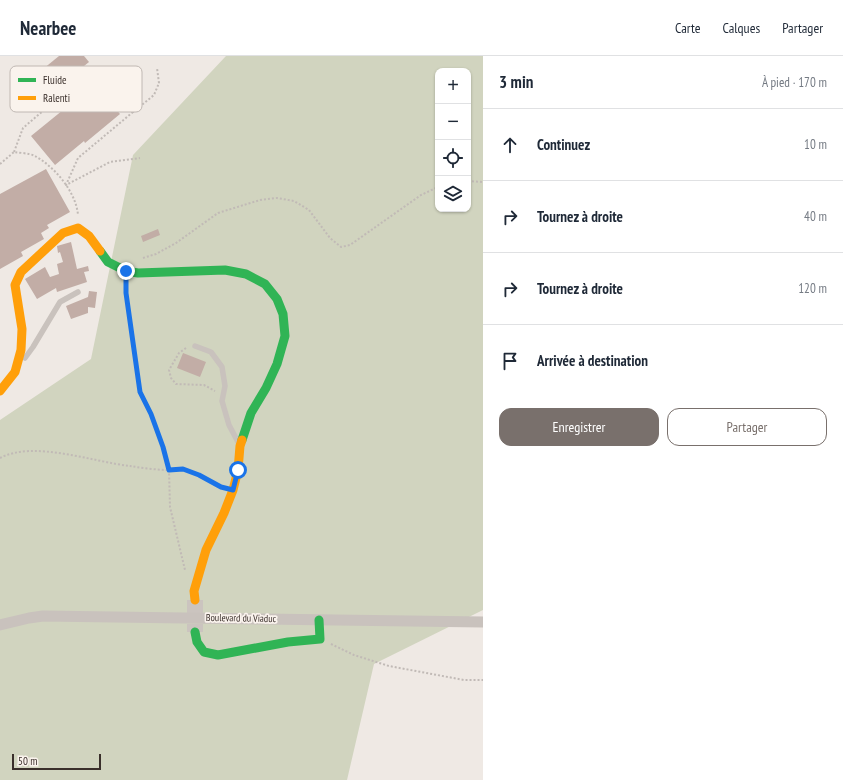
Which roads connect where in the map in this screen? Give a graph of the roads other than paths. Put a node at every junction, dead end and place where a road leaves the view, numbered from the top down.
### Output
1 (78, 292) dead end
2 (195, 346) road end
3 (15, 372) junction
4 (0, 392) edge
5 (240, 446) junction
6 (195, 600) tunnel mouth
7 (319, 620) junction
8 (483, 622) edge
9 (0, 625) edge
10 (195, 632) tunnel mouth

1 - 3 lane
2 - 5 lane
3 - 4 street
3 - 5 street
5 - 6 street
7 - 8 street, Boulevard du Viaduc
7 - 9 street, Boulevard du Viaduc
7 - 10 street

